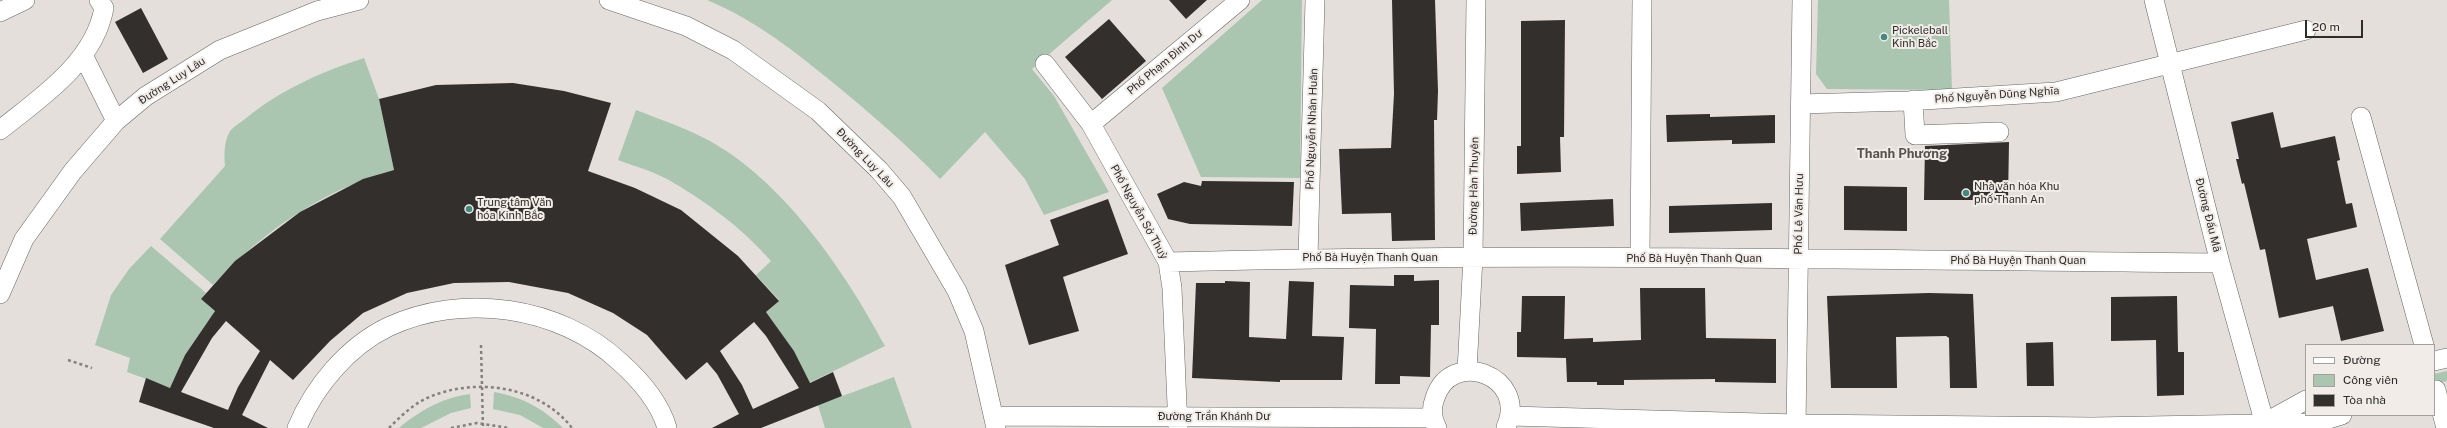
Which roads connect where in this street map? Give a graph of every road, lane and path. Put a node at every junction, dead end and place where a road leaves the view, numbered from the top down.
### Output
1 (25, 0) edge
2 (359, 0) edge
3 (609, 0) edge
4 (1240, 0) edge
5 (1315, 0) edge
6 (1476, 0) edge
7 (1642, 0) edge
8 (1802, 0) edge
9 (2154, 0) edge
10 (107, 3) edge
11 (0, 12) edge
12 (2306, 30) dead end
13 (83, 55) junction
14 (1045, 64) dead end
15 (2170, 65) junction
16 (1913, 100) junction
17 (1800, 104) junction
18 (2361, 117) dead end
19 (116, 121) junction
20 (1091, 124) junction
21 (0, 130) edge
22 (1999, 132) dead end
23 (1473, 257) junction
24 (1308, 258) junction
25 (1640, 258) junction
26 (1798, 260) junction
27 (1168, 262) junction
28 (2220, 263) junction
29 (0, 294) edge
30 (2424, 344) edge
31 (481, 345) dead end
32 (2447, 358) edge
33 (68, 360) dead end
34 (2435, 361) edge
35 (92, 368) dead end
36 (1467, 371) junction
37 (483, 387) junction
38 (2439, 389) edge
39 (2305, 401) edge
40 (2338, 416) edge
41 (995, 422) edge
42 (1508, 422) edge
43 (483, 423) junction
44 (1178, 423) edge
45 (1313, 423) edge
46 (1435, 423) edge
47 (1640, 424) edge
48 (2265, 425) edge
49 (1796, 426) edge
50 (2093, 427) edge
51 (297, 428) edge
52 (389, 428) edge
53 (451, 428) edge
54 (483, 428) edge
55 (510, 428) edge
56 (572, 428) edge
57 (667, 428) edge
58 (2446, 428) edge

1 - 11 street
2 - 19 street, Đường Luy Lâu
3 - 41 street, Đường Luy Lâu
4 - 20 street, Phố Phạm Đình Dư
5 - 24 street, Phố Nguyễn Nhân Huân
6 - 23 street, Đường Hàn Thuyên
7 - 25 street
8 - 17 street, Phố Lê Văn Hưu
9 - 15 street, Đường Đấu Mã
10 - 13 street
12 - 15 street, Phố Nguyễn Dũng Nghĩa
13 - 19 street
13 - 21 street
14 - 20 street, Phố Nguyễn Sở Thuỳ
15 - 16 street, Phố Nguyễn Dũng Nghĩa
15 - 28 street, Đường Đấu Mã
16 - 17 street, Phố Nguyễn Dũng Nghĩa
16 - 22 street
17 - 26 street, Phố Lê Văn Hưu
18 - 30 street
19 - 29 street, Đường Luy Lâu
20 - 27 street, Phố Nguyễn Sở Thuỳ
23 - 24 street, Phố Bà Huyện Thanh Quan
23 - 25 street, Phố Bà Huyện Thanh Quan
23 - 36 street, Đường Hàn Thuyên
24 - 27 street, Phố Bà Huyện Thanh Quan
25 - 26 street, Phố Bà Huyện Thanh Quan
26 - 28 street, Phố Bà Huyện Thanh Quan
26 - 49 street, Phố Lê Văn Hưu
27 - 44 street, Phố Nguyễn Sở Thuỳ
28 - 48 street, Đường Đấu Mã
31 - 37 path
32 - 34 street
33 - 35 path
36 - 42 street
36 - 46 street
37 - 43 path
37 - 52 path
37 - 56 path
38 - 58 street
39 - 48 street
40 - 48 street
41 - 44 street, Đường Trần Khánh Dư
42 - 47 street
43 - 53 path
43 - 54 path
43 - 55 path
44 - 45 street, Đường Trần Khánh Dư
45 - 46 street, Đường Trần Khánh Dư
47 - 49 street
48 - 50 street
49 - 50 street
51 - 57 street

